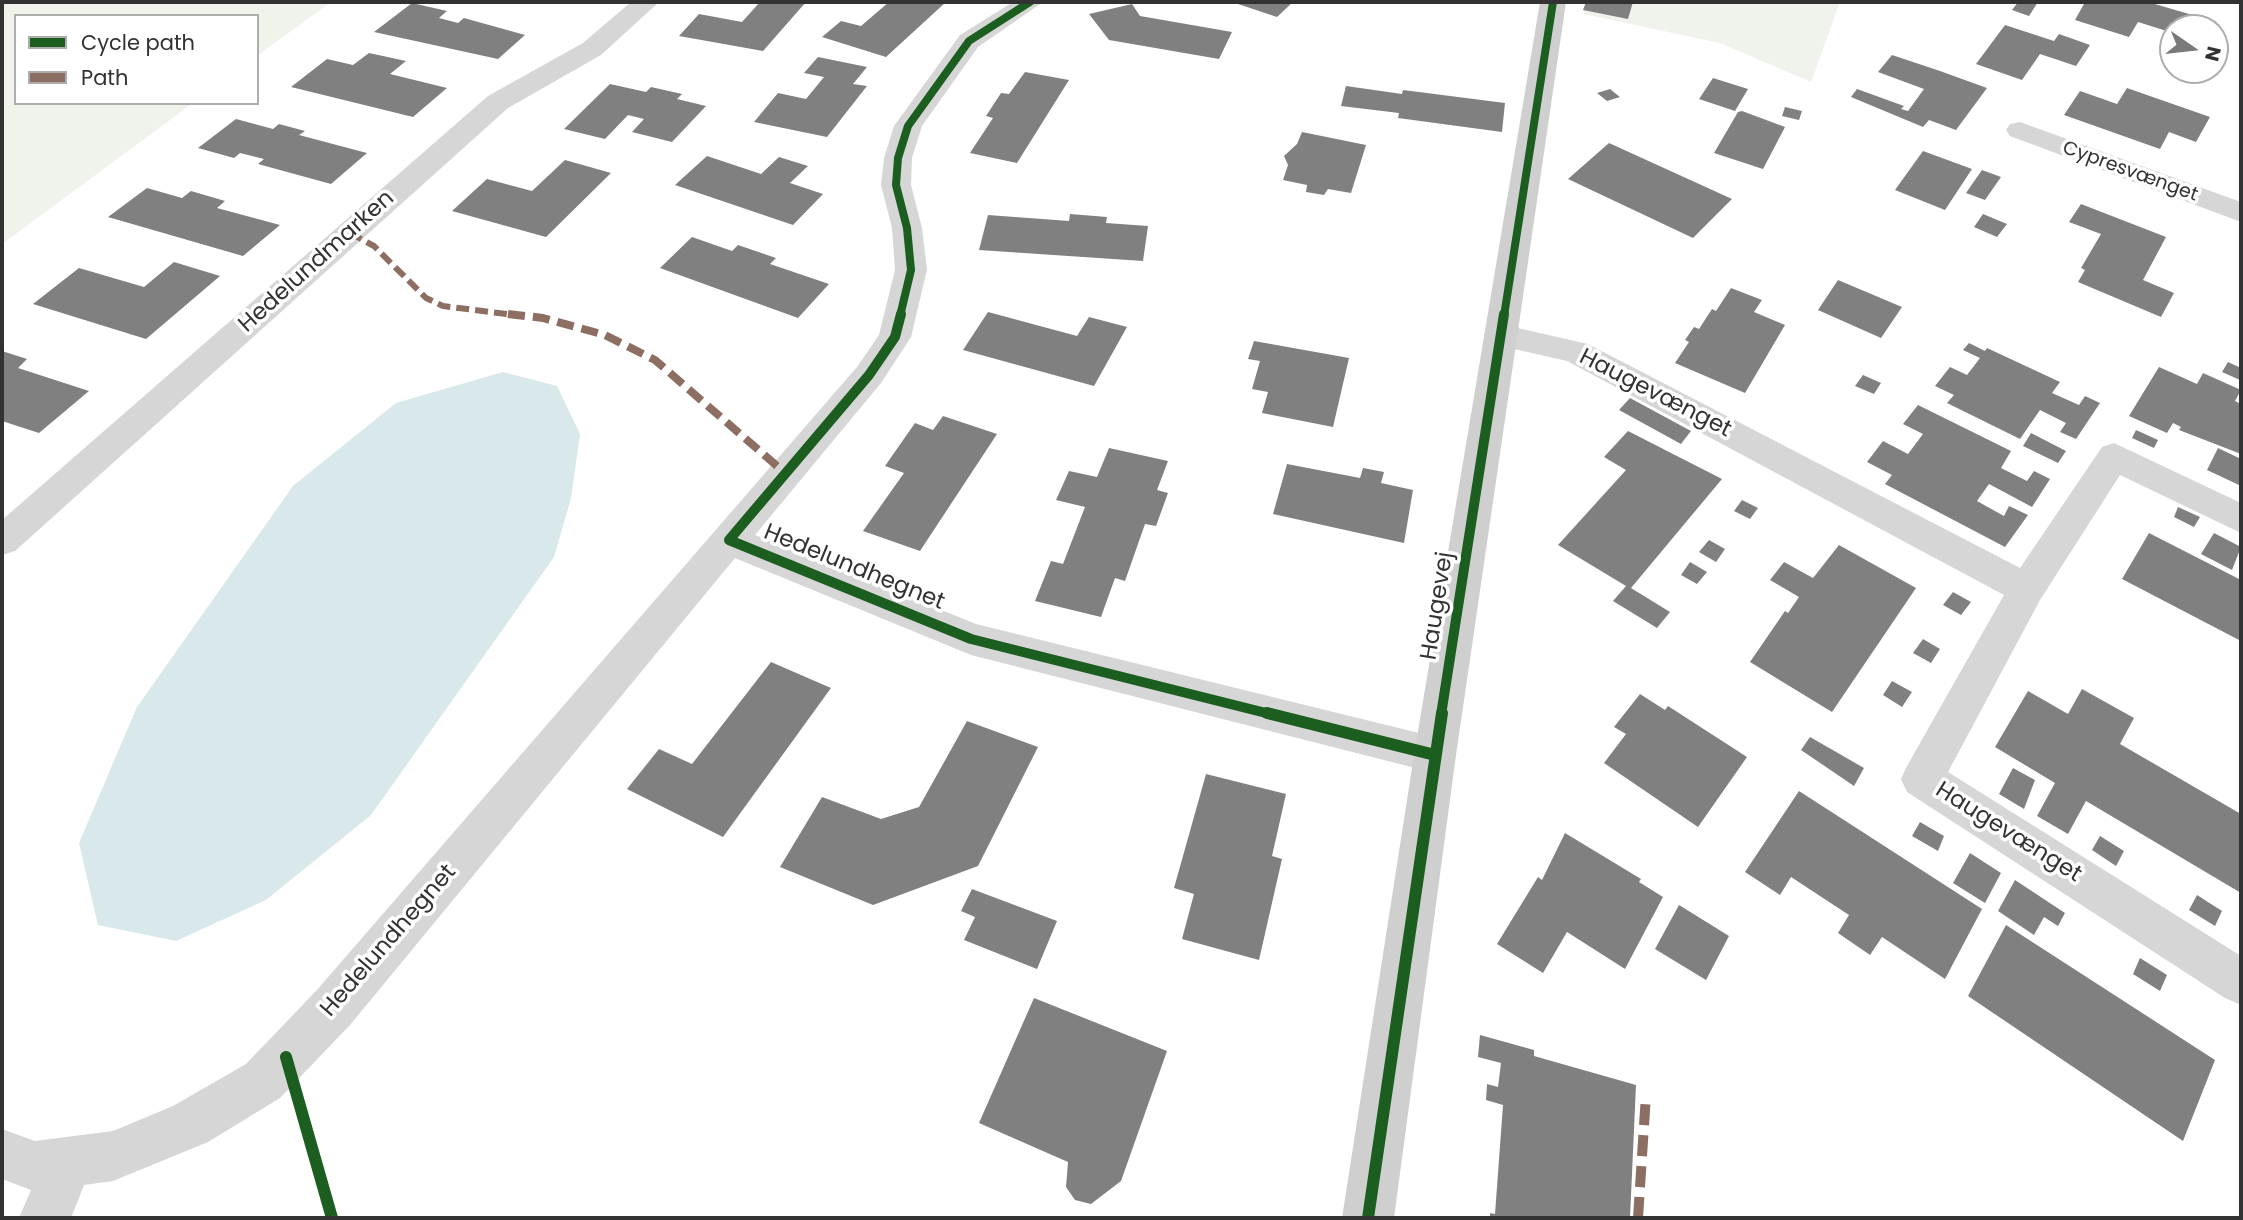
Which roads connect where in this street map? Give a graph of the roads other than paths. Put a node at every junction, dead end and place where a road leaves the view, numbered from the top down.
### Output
1 (646, 2) edge
2 (1030, 2) edge
3 (1553, 2) edge
4 (2020, 130) dead end
5 (2241, 213) edge
6 (1500, 335) junction
7 (2241, 519) edge
8 (729, 540) junction
9 (2, 541) edge
10 (2026, 589) junction
11 (1435, 755) junction
12 (2241, 982) edge
13 (2, 1154) edge
14 (69, 1161) junction
15 (45, 1218) edge
16 (1368, 1218) edge

1 - 9 street, Hedelundmarken
2 - 8 street, Hedelundhegnet
3 - 6 street, Haugevej
4 - 5 street, Cypresvænget
6 - 10 street, Haugevænget
6 - 11 street, Haugevej
7 - 10 street, Haugevænget
8 - 11 street, Hedelundhegnet
8 - 14 street, Hedelundhegnet
10 - 12 street, Haugevænget
11 - 16 street, Haugevej
13 - 14 street, Hedelundhegnet
14 - 15 street

